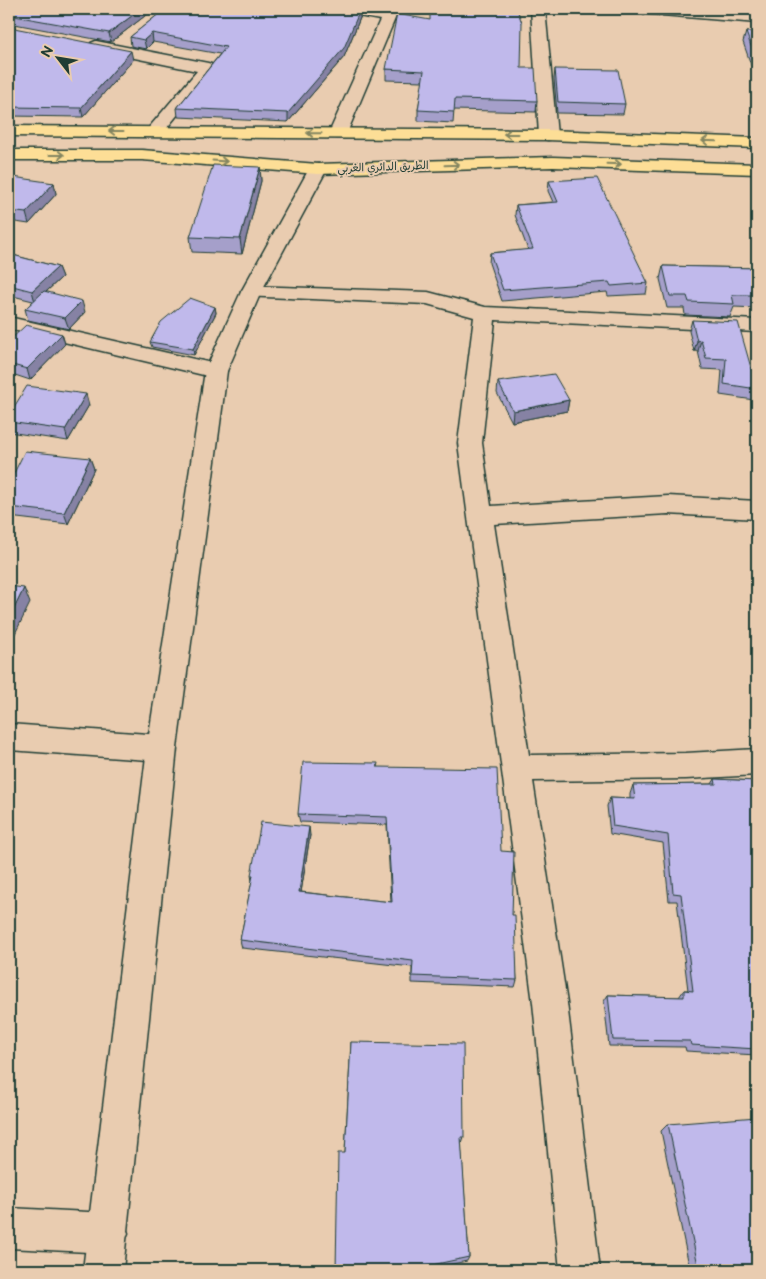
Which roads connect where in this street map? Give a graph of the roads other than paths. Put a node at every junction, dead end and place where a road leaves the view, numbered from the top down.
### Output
1 (342, 9) edge
2 (538, 9) edge
3 (638, 9) edge
4 (390, 13) edge
5 (757, 19) edge
6 (129, 38) edge
7 (85, 44) edge
8 (114, 50) junction
9 (9, 131) edge
10 (154, 131) junction
11 (338, 133) junction
12 (548, 135) junction
13 (757, 143) edge
14 (9, 155) edge
15 (553, 162) junction
16 (318, 169) junction
17 (757, 169) edge
18 (251, 292) junction
19 (485, 313) junction
20 (9, 324) edge
21 (757, 326) edge
22 (216, 371) junction
23 (757, 510) edge
24 (480, 516) junction
25 (9, 737) edge
26 (162, 748) junction
27 (757, 762) edge
28 (516, 768) junction
29 (9, 1228) edge
30 (108, 1233) junction
31 (103, 1270) edge
32 (580, 1270) edge

1 - 4 street
2 - 12 street
3 - 5 street
4 - 11 street
6 - 8 street
7 - 8 street
8 - 10 street
10 -> 9 main road
11 -> 10 main road
12 -> 11 main road
13 -> 12 main road
12 - 15 main road
14 -> 16 main road, الطريق الدائري الغربي
16 -> 15 main road, الطريق الدائري الغربي
15 -> 17 main road, الطريق الدائري الغربي
16 - 18 street
18 - 19 street
18 - 22 street
19 - 21 street
19 - 24 street
20 - 22 street
22 - 26 street
23 - 24 street
24 - 28 street
25 - 26 street
26 - 30 street
27 - 28 street
28 - 32 street
29 - 30 street
30 - 31 street

